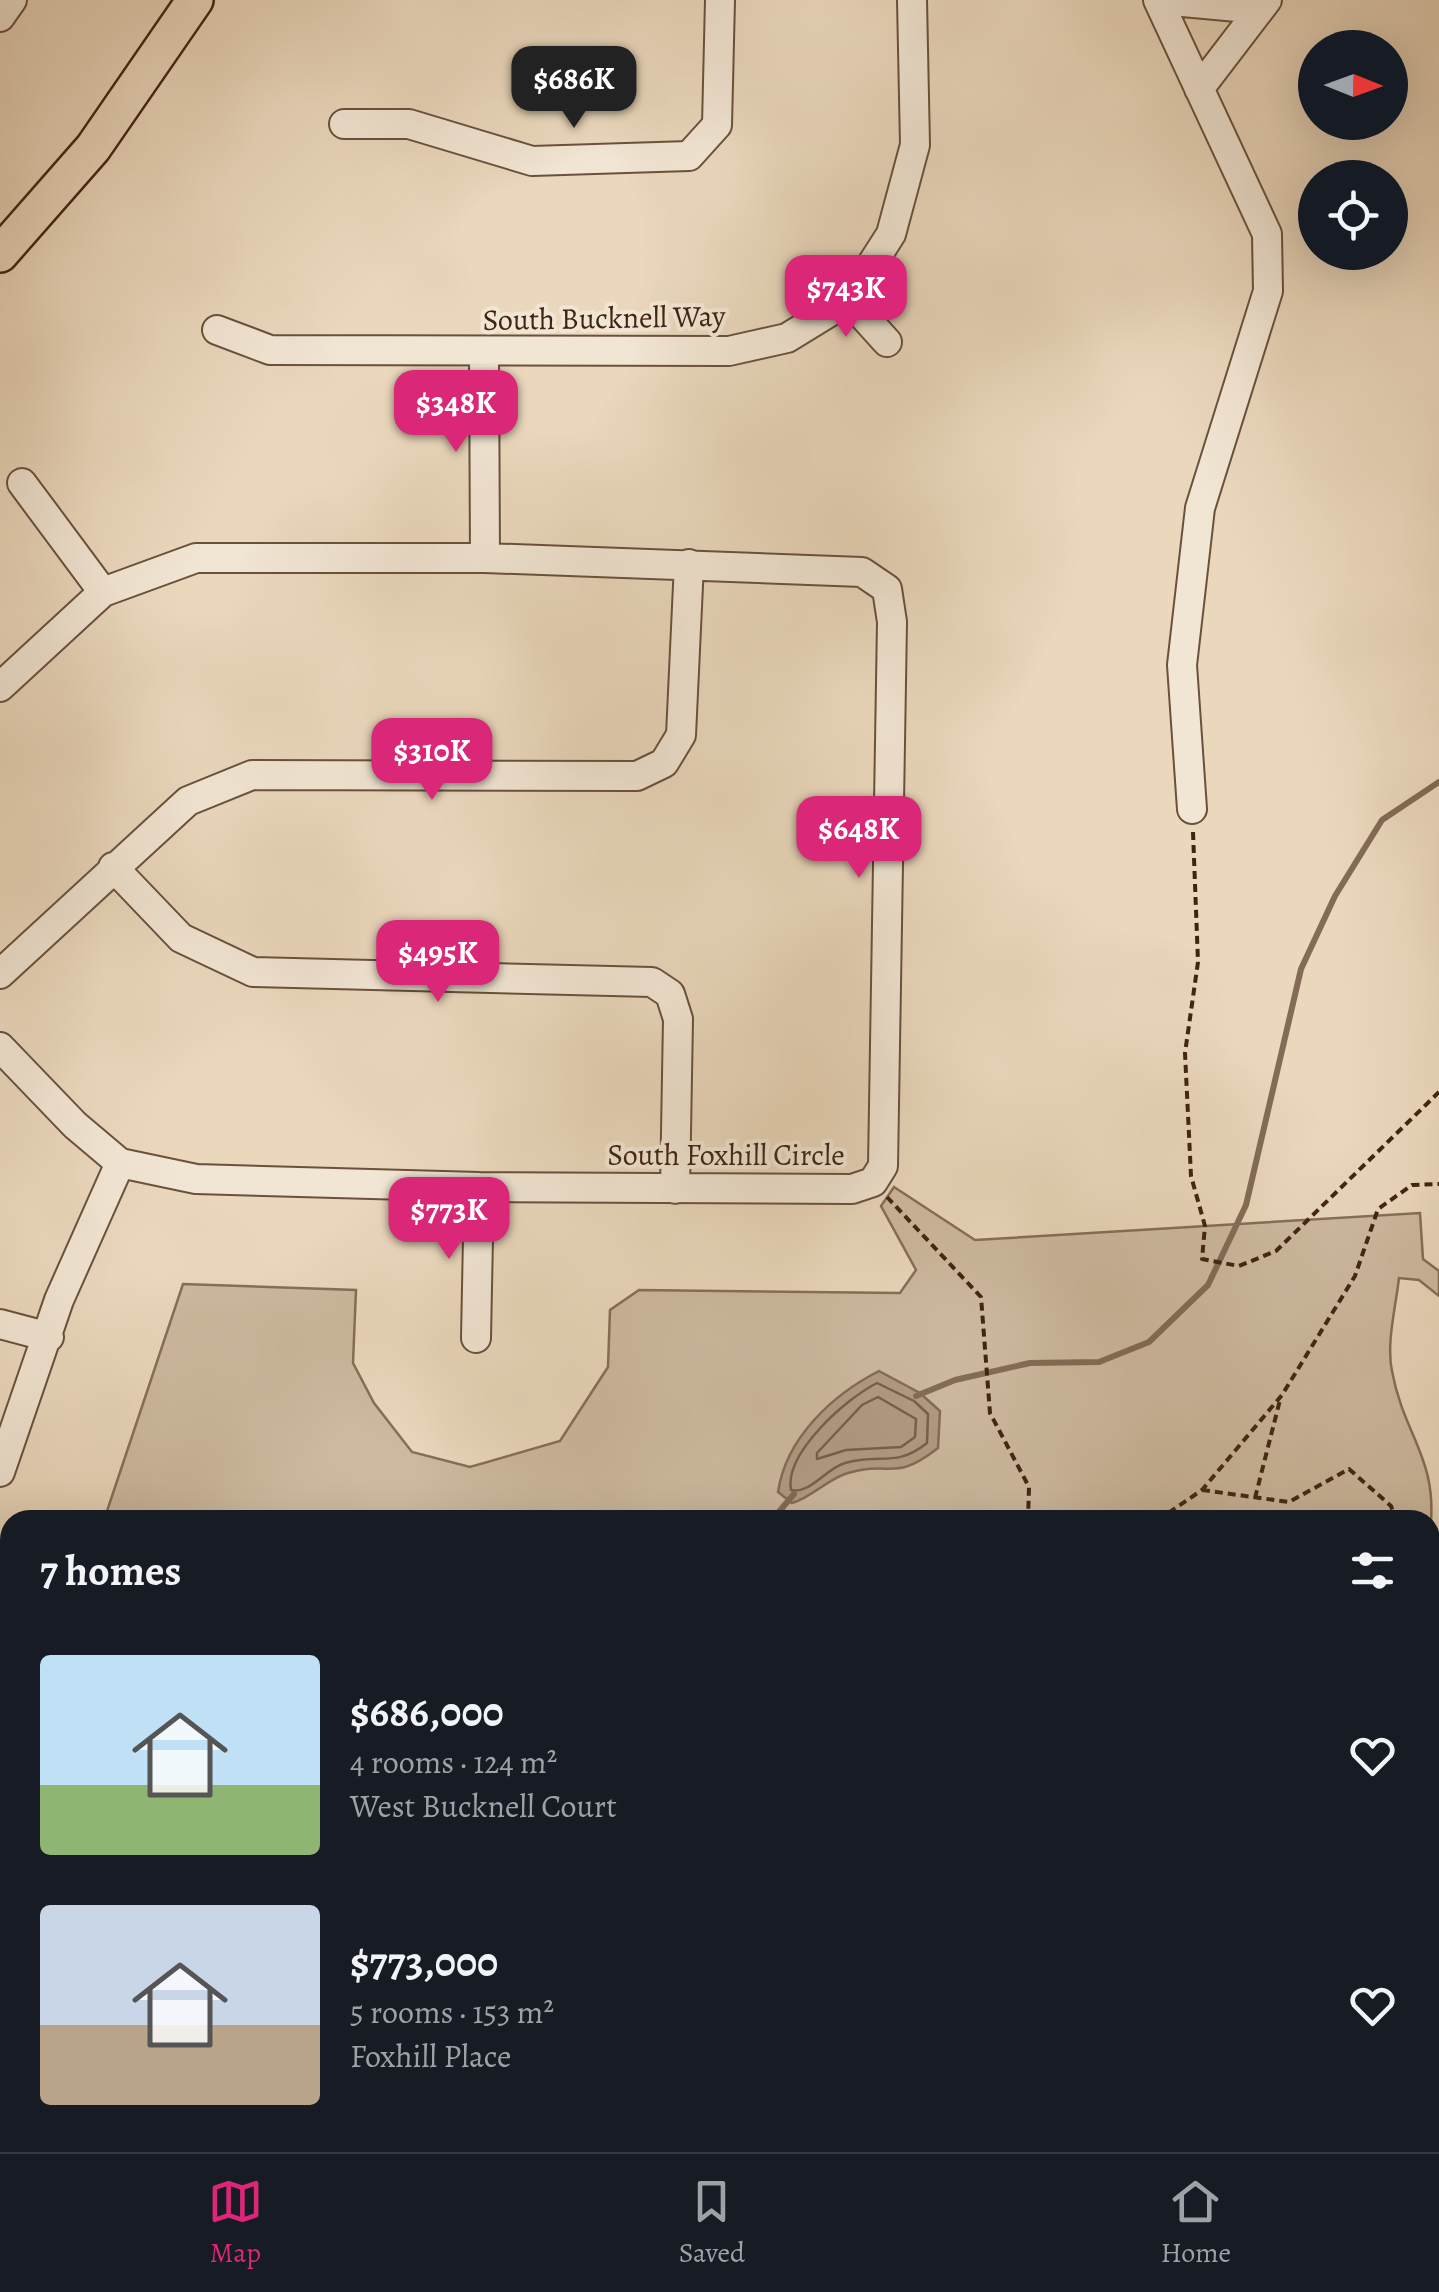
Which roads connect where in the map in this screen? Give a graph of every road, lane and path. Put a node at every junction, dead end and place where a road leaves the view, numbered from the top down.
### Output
1 (12, 0) edge
2 (195, 0) edge
3 (720, 0) edge
4 (912, 0) edge
5 (1159, 0) edge
6 (1263, 5) edge
7 (0, 17) edge
8 (1199, 89) junction
9 (344, 124) dead end
10 (0, 254) edge
11 (849, 300) junction
12 (217, 330) dead end
13 (887, 342) dead end
14 (484, 352) junction
15 (22, 483) dead end
16 (485, 558) junction
17 (688, 564) junction
18 (103, 592) junction
19 (1, 684) edge
20 (1192, 810) joint
21 (114, 867) junction
22 (0, 974) edge
23 (0, 1047) edge
24 (1439, 1092) edge
25 (120, 1162) junction
26 (873, 1182) junction
27 (1439, 1184) edge
28 (479, 1187) junction
29 (676, 1189) junction
30 (0, 1324) edge
31 (49, 1337) junction
32 (476, 1338) dead end
33 (1282, 1395) junction
34 (0, 1472) edge
35 (1202, 1490) junction
36 (1255, 1498) junction
37 (1028, 1510) edge
38 (1173, 1510) edge
39 (1393, 1510) edge

1 - 7 street
2 - 10 main road
3 - 9 street
4 - 11 street, South Bucknell Way
5 - 6 street
5 - 8 street
6 - 8 street
8 - 20 street
11 - 13 street
11 - 14 street, South Bucknell Way
12 - 14 street, South Bucknell Way
14 - 16 street
15 - 18 street
16 - 17 street, South Foxhill Circle
16 - 18 street, South Foxhill Circle
17 - 21 street
17 - 26 street, South Foxhill Circle
18 - 19 street, South Foxhill Circle
20 - 24 path
21 - 22 street
21 - 29 street
23 - 25 street, South Foxhill Circle
25 - 28 street, South Foxhill Circle
25 - 31 street
26 - 29 street, South Foxhill Circle
26 - 37 path
27 - 33 path
28 - 29 street, South Foxhill Circle
28 - 32 street
30 - 31 street
31 - 34 street
33 - 35 path
33 - 36 path
35 - 36 path
35 - 38 path
36 - 39 path

